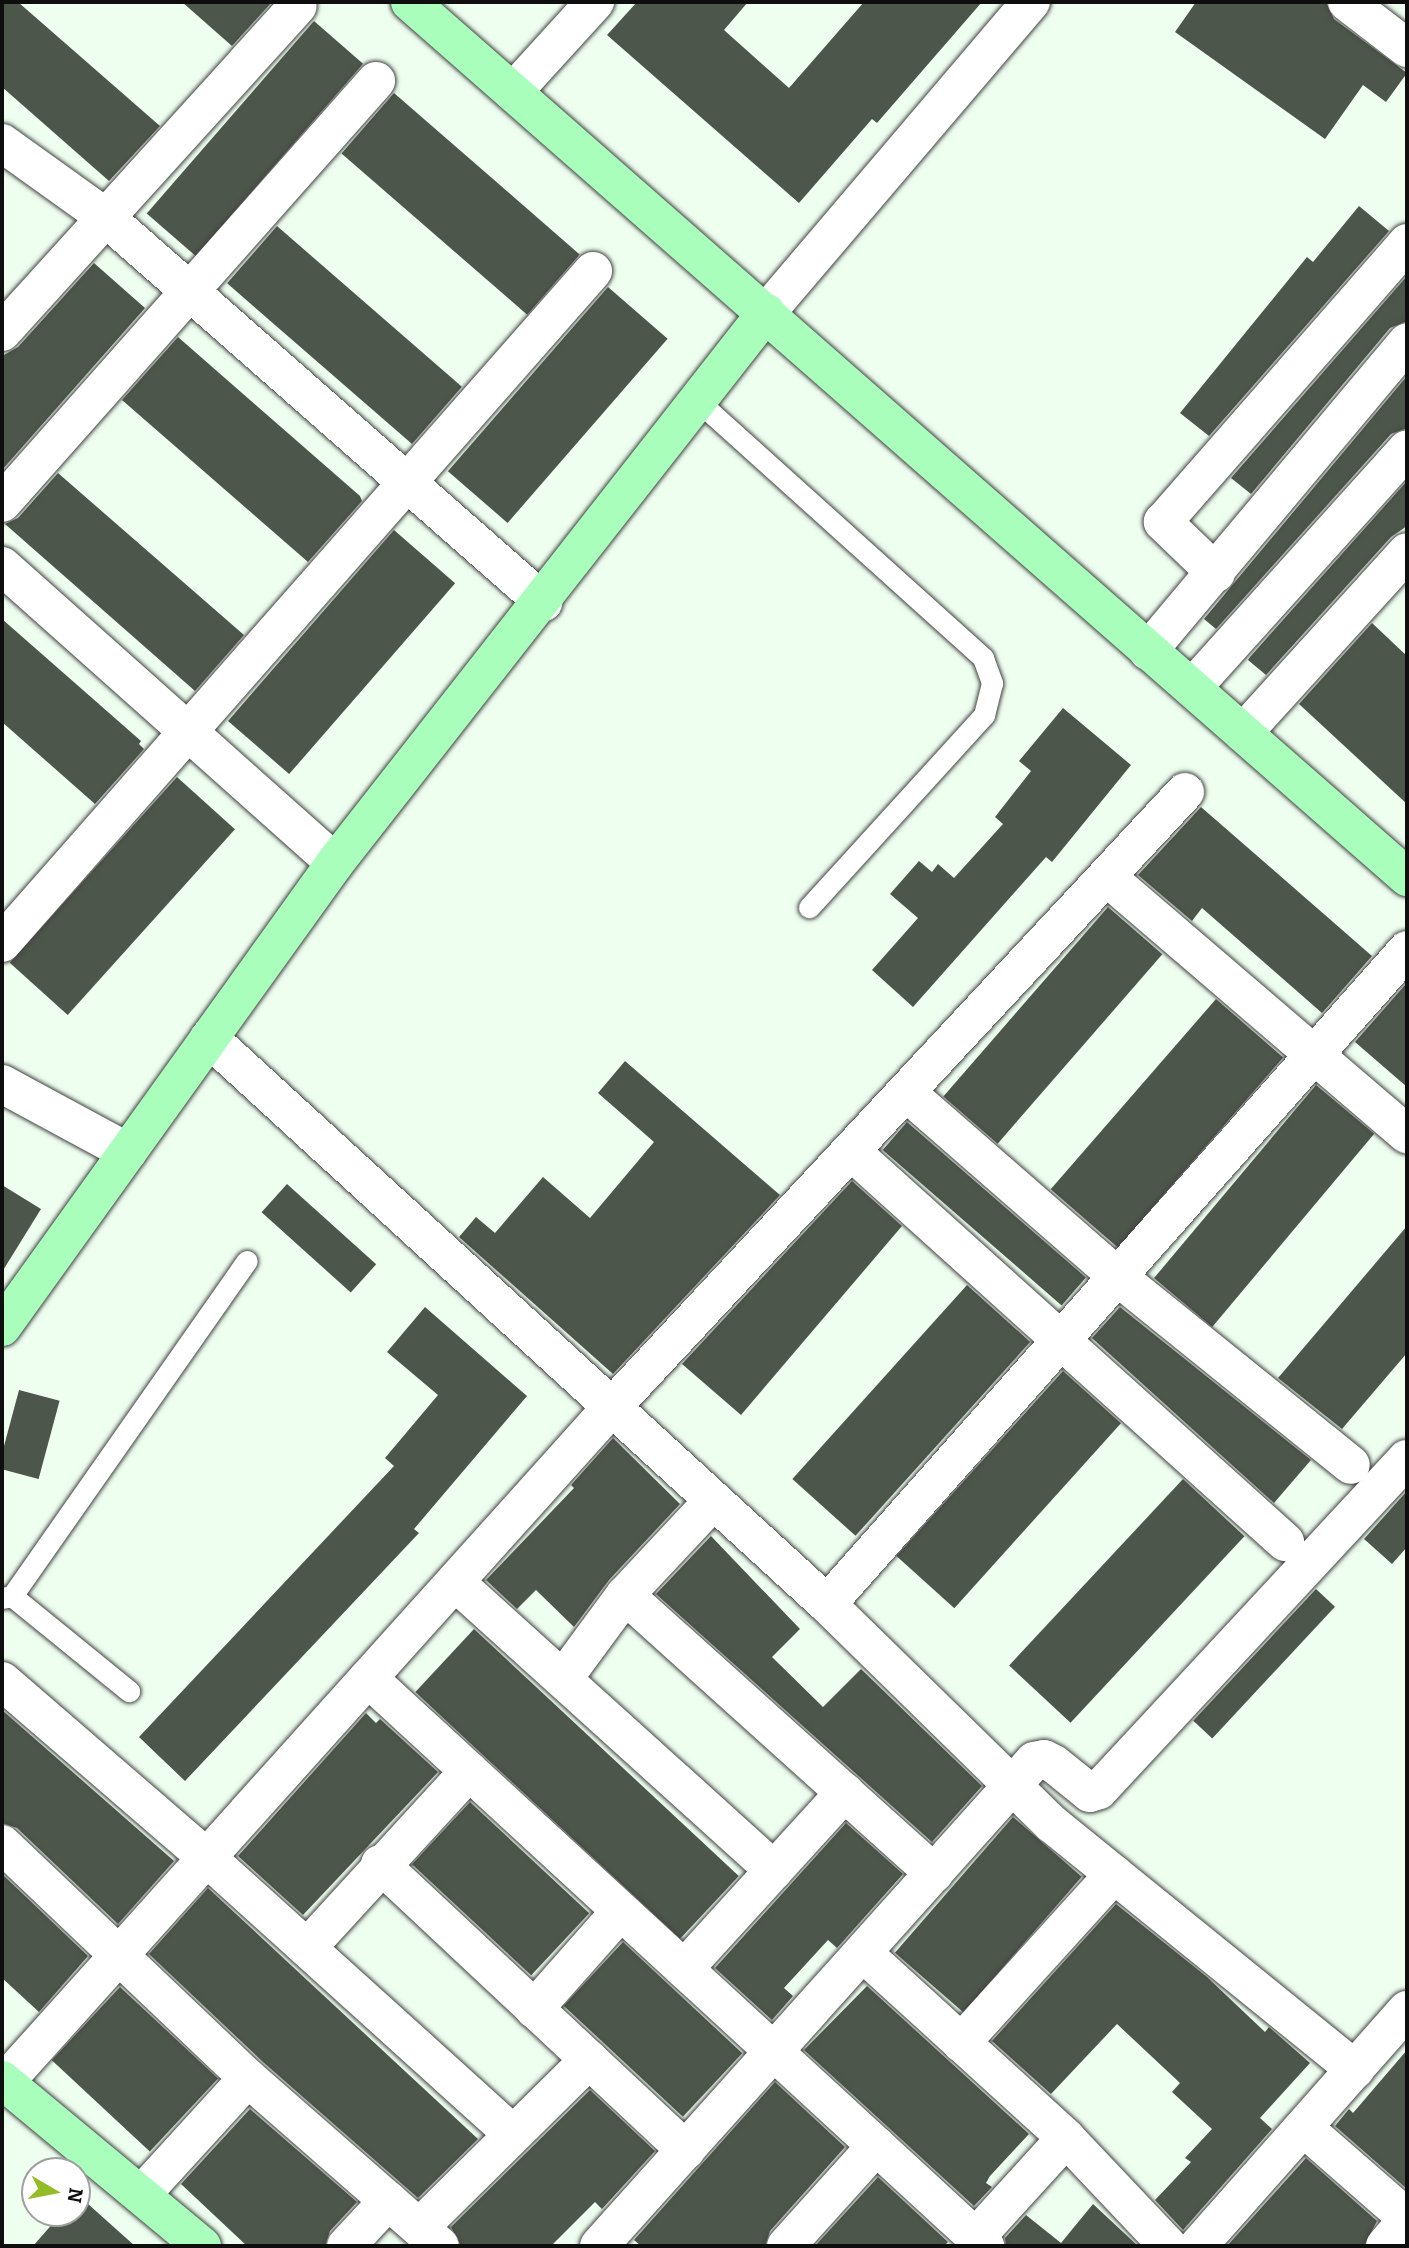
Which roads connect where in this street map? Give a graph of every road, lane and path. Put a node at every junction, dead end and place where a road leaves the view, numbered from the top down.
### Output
1 (410, 2) edge
2 (595, 2) edge
3 (1031, 2) edge
4 (1347, 2) edge
5 (298, 6) dead end
6 (1407, 48) edge
7 (376, 81) dead end
8 (513, 92) junction
9 (2, 143) edge
10 (104, 216) junction
11 (1407, 243) edge
12 (593, 271) dead end
13 (189, 295) junction
14 (766, 313) junction
15 (2, 332) edge
16 (1407, 342) edge
17 (698, 401) junction
18 (1407, 449) edge
19 (405, 483) junction
20 (2, 503) edge
21 (1407, 552) edge
22 (2, 566) edge
23 (1216, 573) junction
24 (543, 602) junction
25 (1148, 650) junction
26 (1192, 688) junction
27 (185, 730) junction
28 (1243, 733) junction
29 (1185, 792) dead end
30 (335, 863) junction
31 (1407, 877) edge
32 (1108, 878) junction
33 (809, 907) dead end
34 (2, 943) edge
35 (1407, 950) edge
36 (209, 1038) junction
37 (1313, 1057) junction
38 (2, 1084) edge
39 (907, 1093) junction
40 (1407, 1134) edge
41 (128, 1152) junction
42 (852, 1152) junction
43 (247, 1261) dead end
44 (1118, 1277) junction
45 (2, 1327) edge
46 (1061, 1340) junction
47 (611, 1408) junction
48 (1407, 1459) edge
49 (1351, 1465) dead end
50 (713, 1501) junction
51 (1285, 1542) dead end
52 (456, 1582) junction
53 (625, 1595) junction
54 (7, 1597) edge
55 (827, 1604) junction
56 (368, 1678) junction
57 (563, 1679) junction
58 (2, 1681) edge
59 (129, 1691) dead end
60 (469, 1771) junction
61 (1015, 1783) junction
62 (845, 1792) junction
63 (2, 1844) edge
64 (205, 1856) junction
65 (380, 1864) junction
66 (774, 1870) junction
67 (934, 1873) junction
68 (1114, 1874) junction
69 (619, 1913) junction
70 (307, 1948) junction
71 (117, 1953) junction
72 (863, 1953) junction
73 (684, 1969) junction
74 (534, 2009) junction
75 (1407, 2010) edge
76 (961, 2043) junction
77 (774, 2052) junction
78 (589, 2060) junction
79 (1355, 2069) junction
80 (248, 2078) junction
81 (3, 2082) edge
82 (1304, 2128) junction
83 (513, 2134) junction
84 (1066, 2138) junction
85 (876, 2146) junction
86 (686, 2150) junction
87 (142, 2194) junction
88 (388, 2201) junction
89 (1407, 2219) edge
90 (430, 2237) edge
91 (613, 2242) edge
92 (980, 2242) edge
93 (202, 2246) edge
94 (346, 2246) edge
95 (786, 2246) edge
96 (1168, 2246) edge
97 (1198, 2246) edge
98 (1385, 2246) edge

1 - 8 street
2 - 8 street
3 - 14 street
4 - 6 street
5 - 10 street
7 - 13 street
8 - 14 street
9 - 10 street
10 - 13 street
10 - 15 street
11 - 23 street
12 - 19 street
13 - 19 street
13 - 20 street
14 - 17 street
14 - 25 street
16 - 23 street
17 - 24 street
17 - 33 lane
18 - 26 street
19 - 24 street
19 - 27 street
21 - 28 street
22 - 27 street
23 - 25 street
24 - 30 street
25 - 26 street
26 - 28 street
27 - 30 street
27 - 34 street
28 - 31 street
29 - 32 street
30 - 36 street
32 - 37 street
32 - 39 street
35 - 37 street
36 - 41 street
36 - 47 street
37 - 40 street
37 - 44 street
38 - 41 street
39 - 42 street
39 - 44 street
41 - 45 street
42 - 46 street
42 - 47 street
43 - 54 lane
44 - 46 street
44 - 49 street
46 - 51 street
46 - 55 street
47 - 50 street
47 - 52 street
48 - 61 street
50 - 53 street
50 - 55 street
52 - 56 street
52 - 57 street
53 - 57 street
53 - 62 street
54 - 59 lane
55 - 61 street
56 - 60 street
56 - 64 street
57 - 66 street
58 - 64 street
60 - 65 street
60 - 69 street
61 - 67 street
61 - 68 street
62 - 66 street
62 - 67 street
63 - 71 street
64 - 70 street
64 - 71 street
65 - 70 street
65 - 74 street
66 - 73 street
67 - 72 street
68 - 76 street
68 - 79 street
69 - 73 street
69 - 74 street
70 - 83 street
71 - 80 street
71 - 81 street
72 - 76 street
72 - 77 street
73 - 77 street
74 - 78 street
75 - 79 street
76 - 84 street
77 - 85 street
77 - 86 street
78 - 83 street
78 - 86 street
79 - 82 street
80 - 87 street
80 - 88 street
81 - 87 street
82 - 89 street
82 - 97 street
83 - 90 street
84 - 92 street
84 - 96 street
85 - 92 street
85 - 95 street
86 - 91 street
87 - 93 street
88 - 90 street
88 - 94 street
89 - 98 street

